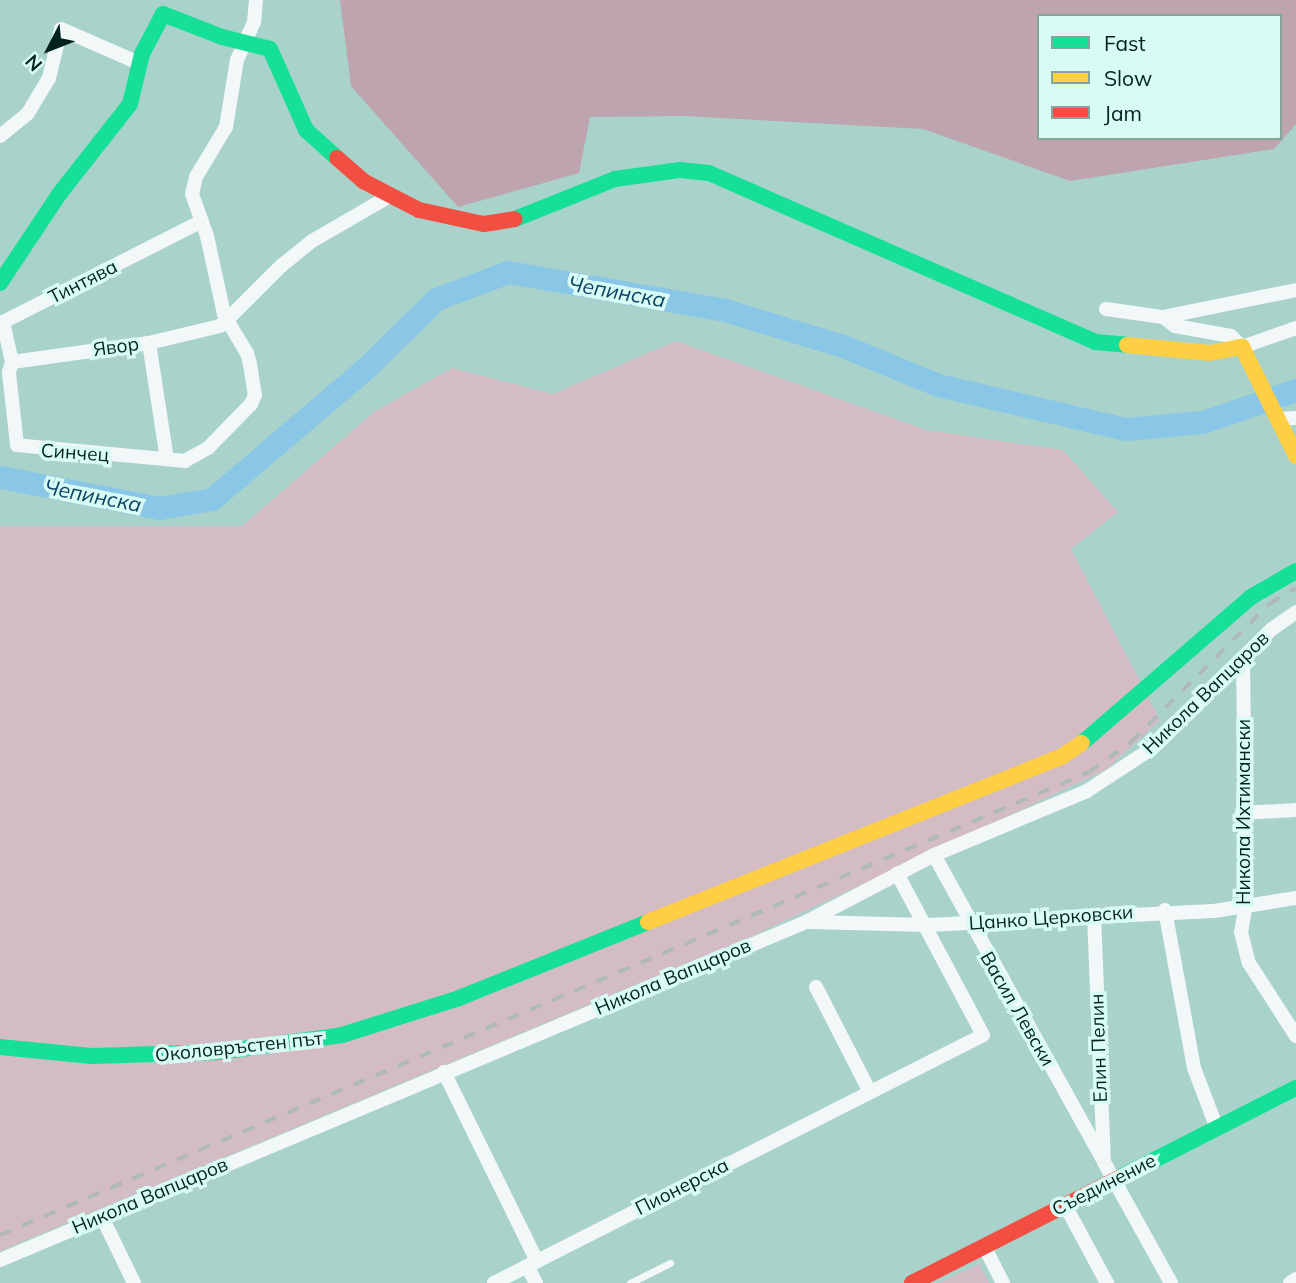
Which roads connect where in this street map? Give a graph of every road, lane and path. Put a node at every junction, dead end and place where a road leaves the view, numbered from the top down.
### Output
1 (256, 0) edge
2 (163, 7) edge
3 (246, 42) junction
4 (139, 63) junction
5 (0, 136) edge
6 (388, 197) junction
7 (200, 222) junction
8 (0, 284) edge
9 (1296, 290) edge
10 (1107, 309) dead end
11 (1163, 317) junction
12 (227, 320) junction
13 (1296, 328) edge
14 (149, 343) junction
15 (1242, 347) junction
16 (10, 367) junction
17 (1276, 417) junction
18 (1296, 418) edge
19 (1296, 456) edge
20 (167, 459) junction
21 (1296, 571) edge
22 (1296, 612) edge
23 (1243, 658) junction
24 (1296, 810) edge
25 (1242, 813) junction
26 (934, 855) junction
27 (897, 873) junction
28 (1296, 898) edge
29 (1247, 904) junction
30 (1165, 910) junction
31 (1094, 915) junction
32 (806, 922) junction
33 (968, 923) junction
34 (928, 925) junction
35 (816, 986) dead end
36 (432, 1008) joint
37 (1296, 1036) edge
38 (0, 1046) edge
39 (444, 1072) junction
40 (1296, 1088) edge
41 (870, 1092) junction
42 (1216, 1126) junction
43 (1104, 1162) junction
44 (1114, 1180) junction
45 (1065, 1205) junction
46 (102, 1217) junction
47 (984, 1246) junction
48 (0, 1260) edge
49 (670, 1263) dead end
50 (532, 1264) junction
51 (1296, 1279) edge
52 (134, 1283) edge
53 (494, 1283) edge
54 (536, 1283) edge
55 (630, 1283) edge
56 (912, 1283) edge
57 (1003, 1283) edge
58 (1107, 1283) edge
59 (1171, 1283) edge
60 (1290, 1283) edge

1 - 3 street
2 - 3 street
2 - 4 street
3 - 6 street
3 - 7 street
4 - 5 street
4 - 8 street
6 - 12 street
6 - 15 street
7 - 12 street
7 - 16 street, Тинтява
9 - 11 street
10 - 11 street
11 - 15 street
12 - 14 street, Явор
12 - 20 street
13 - 15 street
14 - 16 street, Явор
14 - 20 street
15 - 17 street
16 - 20 street, Синчец
17 - 18 street
17 - 19 street
21 - 36 street, Никола Вапцаров
22 - 23 street, Никола Вапцаров
23 - 25 street, Никола Ихтимански
23 - 26 street, Никола Вапцаров
24 - 25 street
25 - 29 street, Никола Ихтимански
26 - 27 street, Никола Вапцаров
26 - 33 street, Васил Левски
27 - 32 street, Никола Вапцаров
27 - 34 street, Пионерска
28 - 29 street, Цанко Церковски
29 - 30 street, Цанко Церковски
29 - 37 street, Никола Ихтимански
30 - 31 street, Цанко Церковски
30 - 42 street
31 - 33 street, Цанко Церковски
31 - 43 street, Елин Пелин
32 - 34 street, Цанко Церковски
32 - 39 street, Никола Вапцаров
33 - 34 street, Цанко Церковски
33 - 43 street, Васил Левски
34 - 41 street, Пионерска
35 - 41 street
36 - 38 street, Околовръстен път
39 - 46 street, Никола Вапцаров
39 - 50 street
40 - 42 street, Съединение
41 - 50 street, Пионерска
42 - 44 street, Съединение
43 - 44 street, Елин Пелин
44 - 45 street, Съединение
44 - 59 street
45 - 47 street, Съединение
45 - 58 street
46 - 48 street, Никола Вапцаров
46 - 52 street
47 - 56 street, Съединение
47 - 57 street
49 - 55 lane
50 - 53 street, Пионерска
50 - 54 street
51 - 60 street

